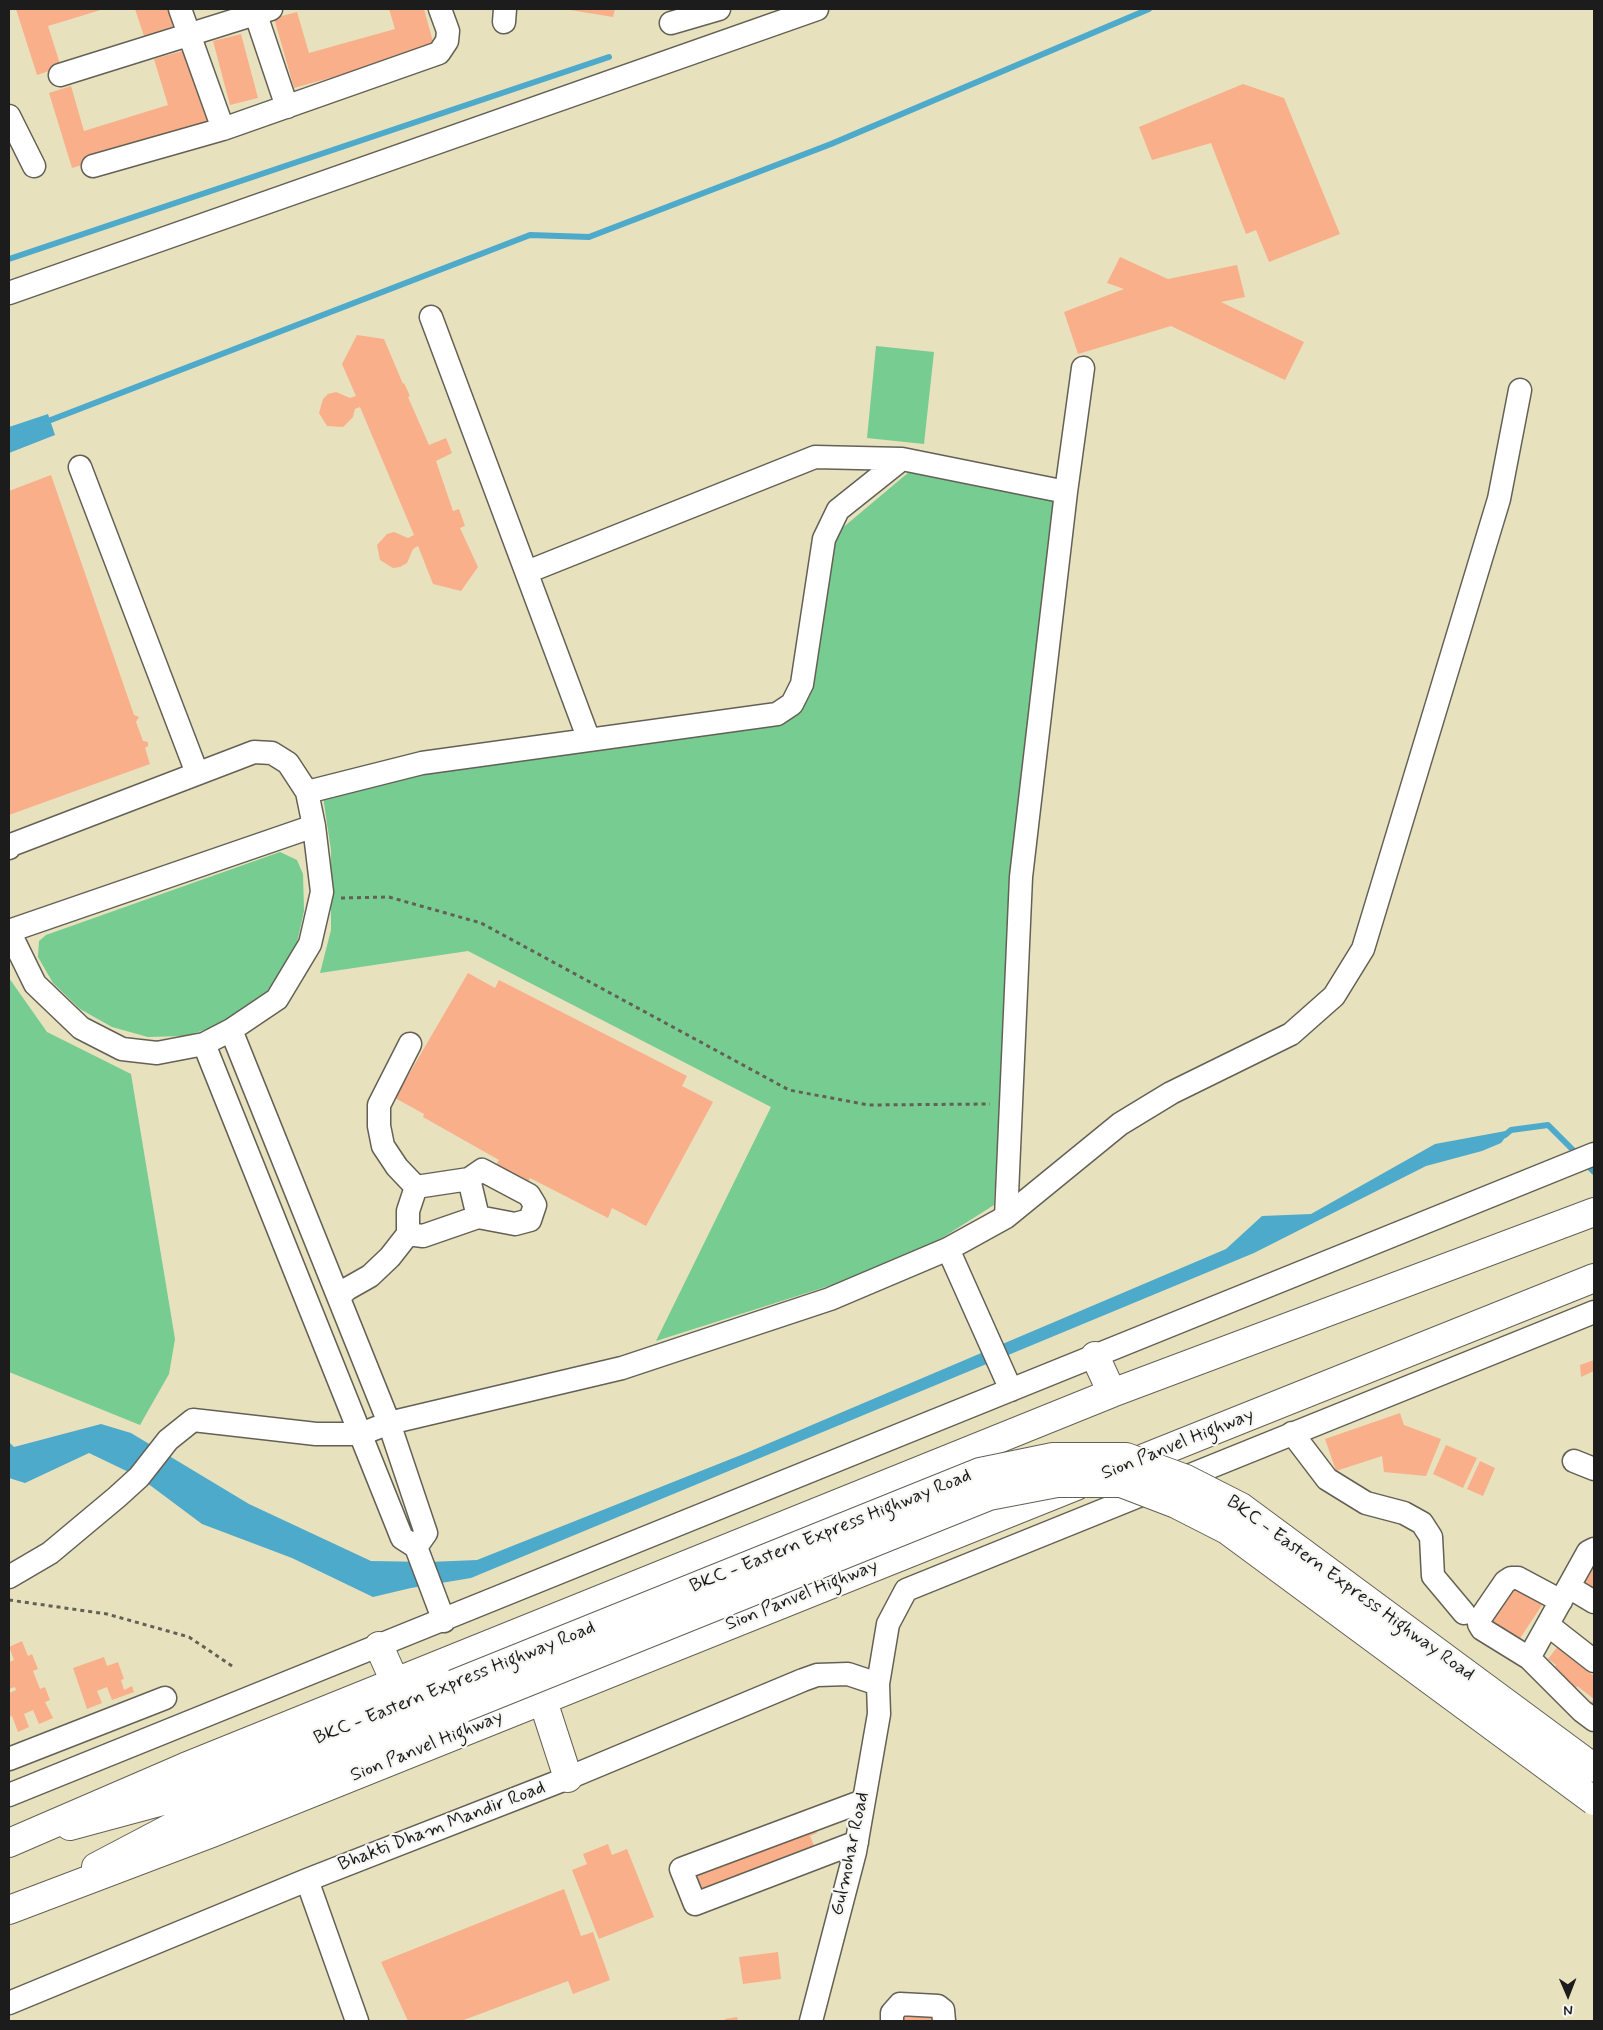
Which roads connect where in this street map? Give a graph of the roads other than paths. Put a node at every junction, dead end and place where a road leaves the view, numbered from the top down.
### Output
1 (180, 9) edge
2 (440, 9) edge
3 (719, 9) edge
4 (817, 9) edge
5 (260, 10) edge
6 (671, 23) dead end
7 (188, 33) junction
8 (60, 76) dead end
9 (287, 107) junction
10 (9, 116) edge
11 (223, 129) junction
12 (34, 166) dead end
13 (93, 166) dead end
14 (9, 293) edge
15 (431, 317) dead end
16 (1084, 368) dead end
17 (1520, 390) dead end
18 (902, 459) junction
19 (80, 467) dead end
20 (1066, 492) junction
21 (527, 572) junction
22 (589, 740) junction
23 (196, 773) junction
24 (307, 792) junction
25 (314, 826) junction
26 (9, 848) edge
27 (9, 931) edge
28 (231, 1030) junction
29 (204, 1044) junction
30 (410, 1044) dead end
31 (1594, 1154) edge
32 (469, 1179) junction
33 (416, 1187) junction
34 (1594, 1212) edge
35 (478, 1217) junction
36 (1006, 1217) junction
37 (408, 1234) junction
38 (948, 1248) junction
39 (1594, 1278) edge
40 (337, 1292) junction
41 (307, 1299) junction
42 (1594, 1312) edge
43 (347, 1318) junction
44 (319, 1329) junction
45 (1095, 1356) junction
46 (1011, 1390) junction
47 (1112, 1393) junction
48 (389, 1423) junction
49 (1292, 1433) junction
50 (361, 1434) junction
51 (1594, 1549) edge
52 (418, 1551) junction
53 (9, 1577) edge
54 (1565, 1594) junction
55 (1594, 1602) edge
56 (1464, 1613) dead end
57 (444, 1621) junction
58 (1548, 1625) junction
59 (379, 1646) junction
60 (1528, 1658) junction
61 (1594, 1661) edge
62 (395, 1682) junction
63 (878, 1684) junction
64 (459, 1696) junction
65 (165, 1698) dead end
66 (543, 1701) junction
67 (1594, 1720) edge
68 (9, 1760) edge
69 (1594, 1768) edge
70 (568, 1778) junction
71 (9, 1795) edge
72 (863, 1801) junction
73 (1594, 1801) edge
74 (817, 1818) junction
75 (12, 1842) edge
76 (857, 1842) junction
77 (826, 1854) junction
78 (307, 1880) junction
79 (39, 1898) junction
80 (9, 1910) edge
81 (9, 2005) edge
82 (357, 2021) edge
83 (811, 2021) edge
84 (892, 2021) edge
85 (944, 2021) edge

1 - 7 street
2 - 9 street
3 - 6 street
4 - 14 street
5 - 7 street
5 - 9 street
7 - 8 street
7 - 11 street
9 - 11 street
10 - 12 street
11 - 13 street
15 - 21 street
16 - 20 street
17 - 36 street
18 - 20 street
18 - 21 street
18 - 22 street
19 - 23 street
20 - 36 street
21 - 22 street
22 - 24 street
23 - 24 street
23 - 26 street
24 - 25 street
25 - 27 street
25 - 28 street
27 - 29 street
28 - 29 street
28 - 40 street
29 - 41 street
30 - 33 street
31 - 45 street
32 - 33 street
32 - 35 street
32 - 35 street
33 - 37 street
34 - 47 main road
35 - 37 street
36 - 38 street
37 - 40 street
38 - 46 street
38 - 48 street
39 - 66 main road, Sion Panvel Highway
40 - 41 street
40 - 43 street
41 - 44 street
42 - 49 street, Gulmohar Road
43 - 44 street
43 - 48 street
44 - 50 street
45 - 46 street
45 - 47 main road
46 - 57 street
47 - 62 main road
48 - 50 street
48 - 52 street
49 - 56 street
49 - 63 street, Gulmohar Road
50 - 52 street
50 - 53 street
51 - 54 street
52 - 57 street
54 - 55 street
54 - 58 street
54 - 60 street
57 - 59 street
58 - 60 street
58 - 61 street
59 - 62 main road
59 - 71 street
60 - 67 street
62 - 75 main road
63 - 70 street, Bhakti Dham Mandir Road
63 - 72 street, Gulmohar Road
64 - 69 main road, BKC - Eastern Express Highway Road, bridge
64 - 73 main road, BKC - Eastern Express Highway Road, bridge
64 - 75 main road, BKC - Eastern Express Highway Road
64 - 79 main road, BKC - Eastern Express Highway Road
65 - 68 street
66 - 70 main road
66 - 79 main road, Sion Panvel Highway
70 - 78 street, Bhakti Dham Mandir Road
72 - 74 street
72 - 76 street, Gulmohar Road
74 - 77 street
74 - 77 street
76 - 77 street
76 - 83 street, Gulmohar Road
78 - 81 street, Bhakti Dham Mandir Road
78 - 82 street
79 - 80 main road, Sion Panvel Highway
84 - 85 street

